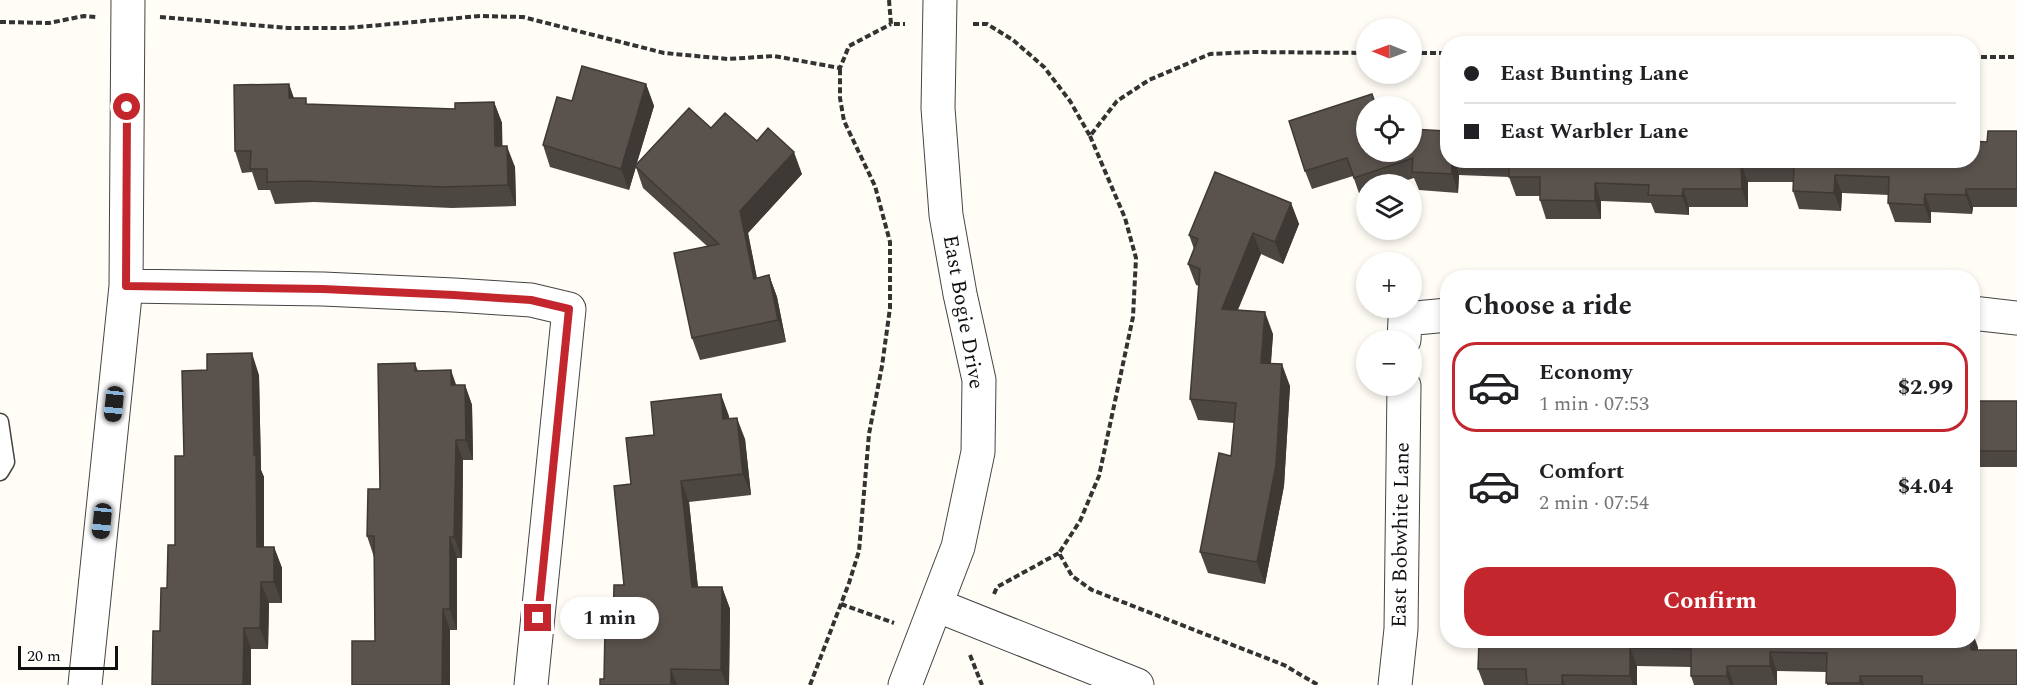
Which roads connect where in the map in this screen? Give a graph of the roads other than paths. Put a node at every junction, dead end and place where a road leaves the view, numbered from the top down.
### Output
1 (128, 0) edge
2 (940, 0) edge
3 (126, 286) junction
4 (1980, 314) edge
5 (1440, 318) edge
6 (2017, 318) edge
7 (1405, 330) edge
8 (1404, 396) edge
9 (0, 422) edge
10 (3, 467) edge
11 (936, 605) junction
12 (85, 685) edge
13 (531, 685) edge
14 (905, 685) edge
15 (1137, 685) edge
16 (1395, 685) edge

1 - 3 street
2 - 11 street, East Bogie Drive
3 - 12 street
3 - 13 street
4 - 6 street
5 - 7 street
8 - 16 street, East Bobwhite Lane
9 - 10 lane
11 - 14 street, East Bogie Drive
11 - 15 street

